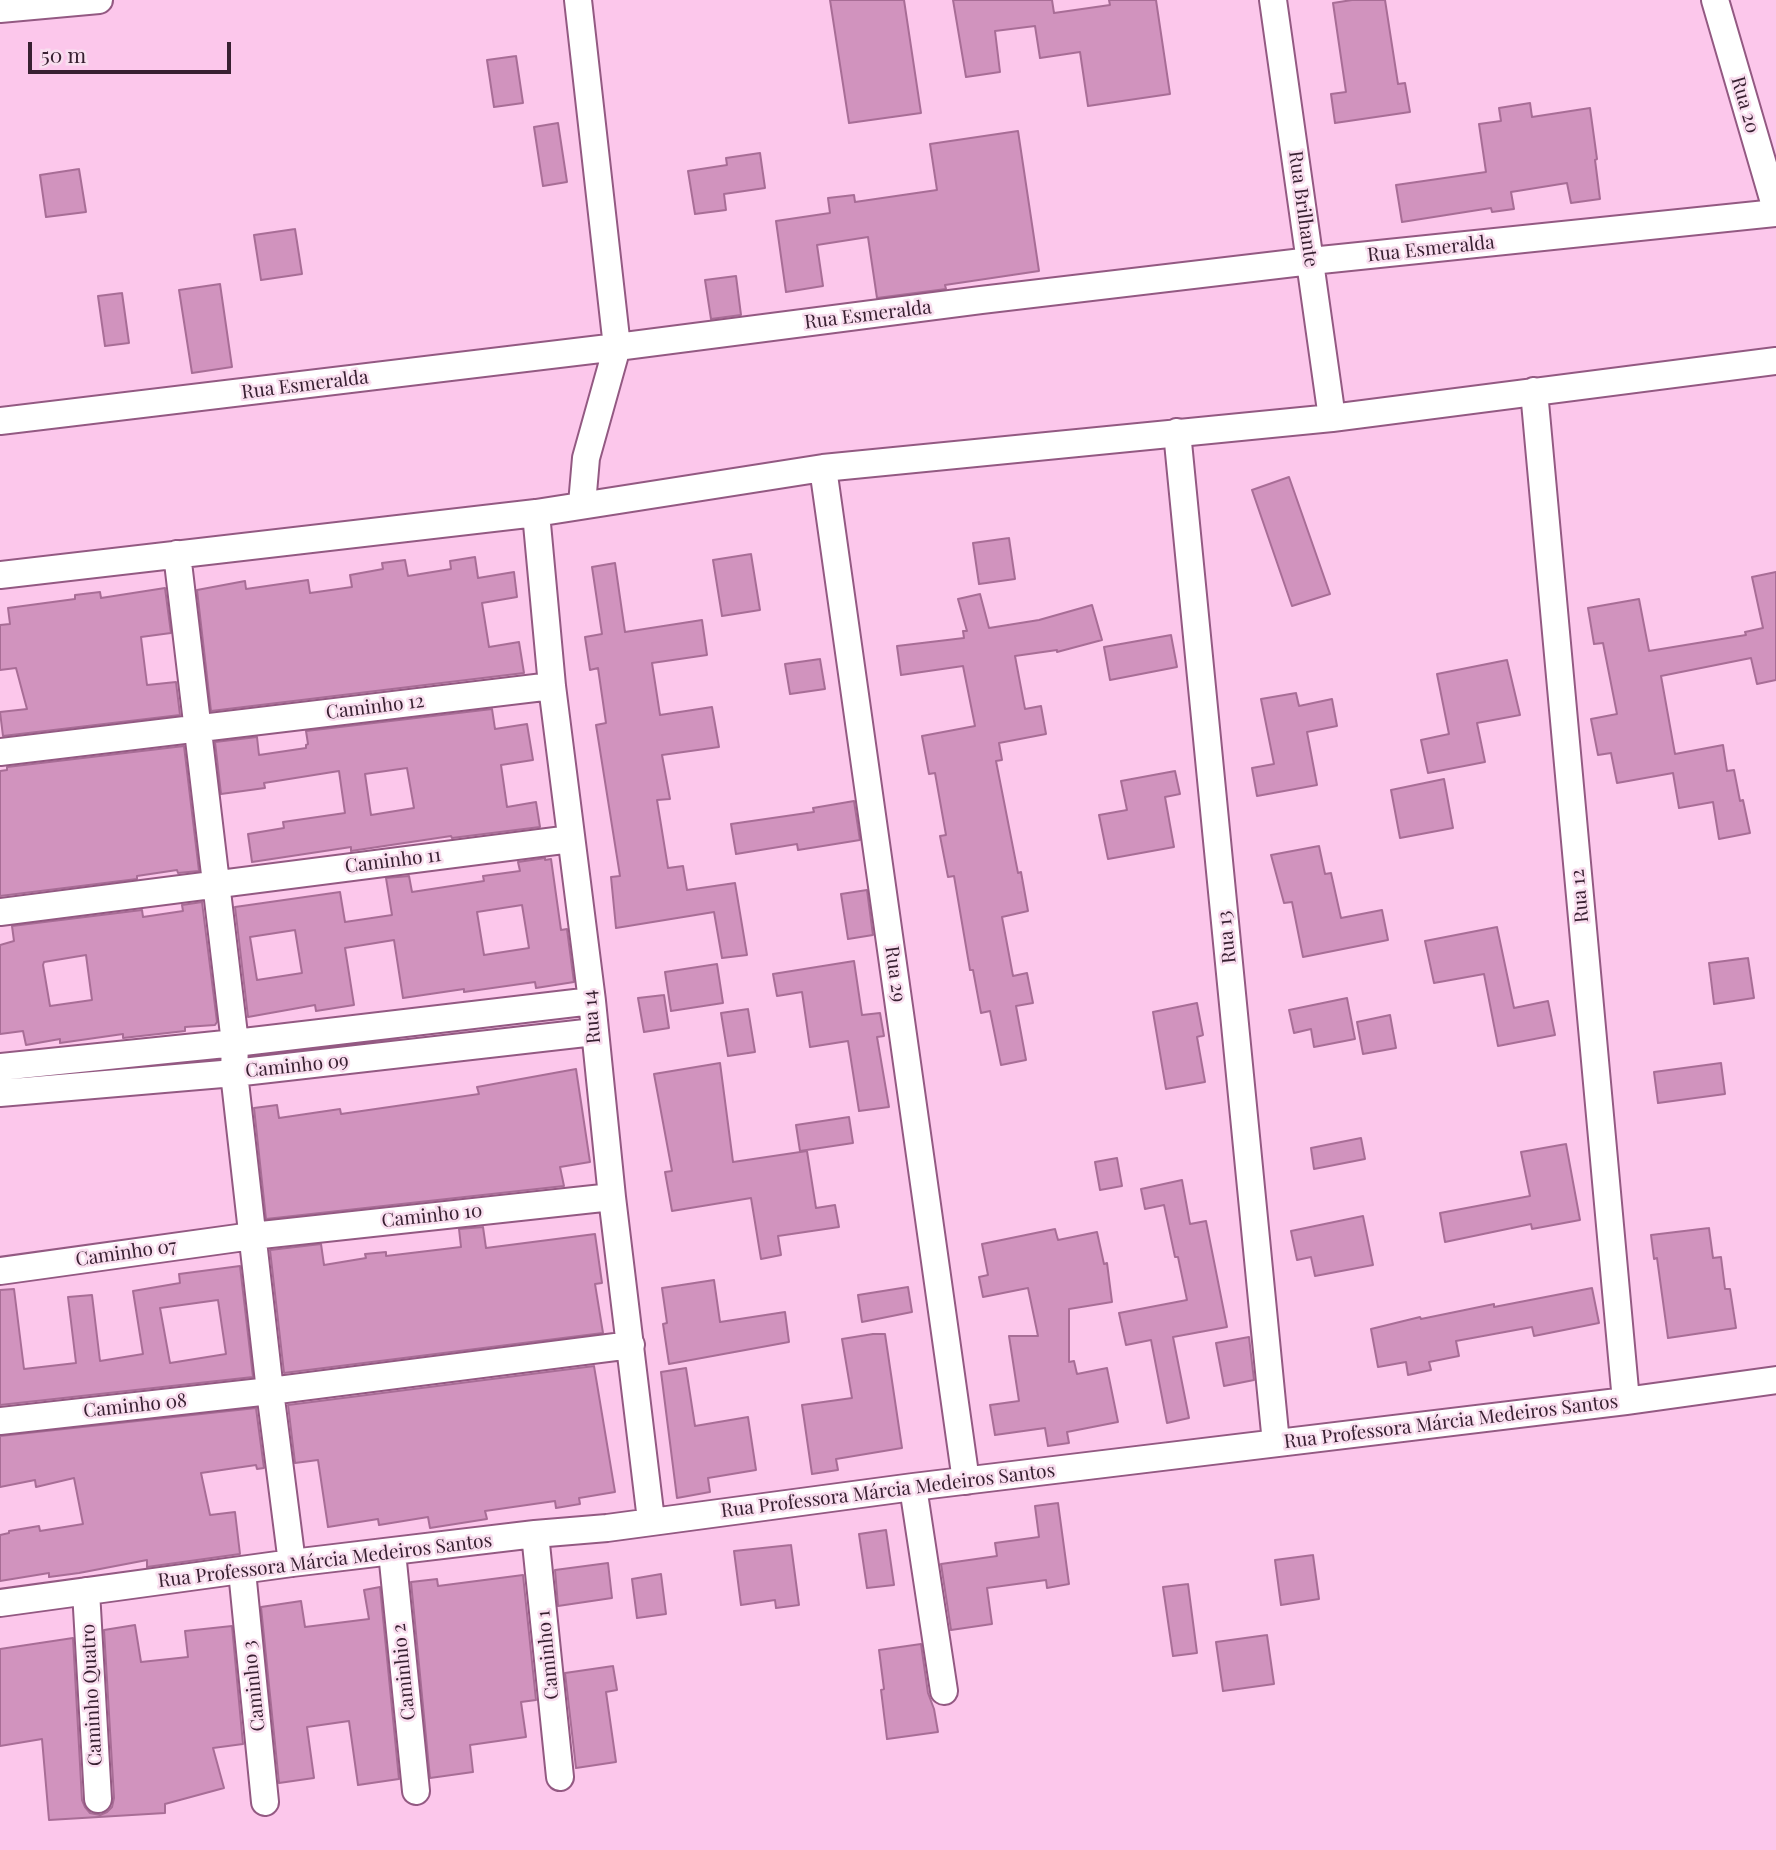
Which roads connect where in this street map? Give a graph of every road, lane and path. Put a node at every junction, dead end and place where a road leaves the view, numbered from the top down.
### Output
1 (99, 0) edge
2 (578, 0) edge
3 (1273, 0) edge
4 (1715, 0) edge
5 (0, 9) edge
6 (1776, 211) edge
7 (1311, 261) junction
8 (617, 347) junction
9 (1776, 360) edge
10 (1534, 391) junction
11 (1332, 418) junction
12 (0, 421) edge
13 (1177, 432) junction
14 (823, 468) junction
15 (582, 504) junction
16 (536, 513) junction
17 (177, 554) junction
18 (0, 575) edge
19 (552, 686) junction
20 (198, 727) junction
21 (0, 752) edge
22 (571, 839) junction
23 (215, 883) junction
24 (0, 912) edge
25 (592, 1001) junction
26 (594, 1032) junction
27 (235, 1043) junction
28 (0, 1067) edge
29 (234, 1073) junction
30 (0, 1093) edge
31 (612, 1197) junction
32 (252, 1236) junction
33 (0, 1271) edge
34 (631, 1345) junction
35 (1776, 1380) edge
36 (270, 1391) junction
37 (1626, 1401) junction
38 (0, 1421) edge
39 (1276, 1443) junction
40 (966, 1481) junction
41 (913, 1488) junction
42 (651, 1520) junction
43 (535, 1534) junction
44 (392, 1552) junction
45 (292, 1563) junction
46 (242, 1570) junction
47 (86, 1591) junction
48 (0, 1603) edge
49 (944, 1691) dead end
50 (560, 1777) dead end
51 (416, 1791) dead end
52 (98, 1799) dead end
53 (265, 1802) dead end

1 - 5 street
2 - 8 street
3 - 7 street, Rua Brilhante
4 - 6 street, Rua 20
6 - 7 street, Rua Esmeralda
7 - 8 street, Rua Esmeralda
7 - 11 street, Rua Brilhante
8 - 12 street, Rua Esmeralda
8 - 15 street
9 - 10 street
10 - 11 street
10 - 37 street, Rua 12
11 - 13 street
13 - 14 street
13 - 39 street, Rua 13
14 - 15 street
14 - 40 street, Rua 29
15 - 16 street
16 - 17 street
16 - 19 street, Rua 14
17 - 18 street
17 - 20 street
19 - 20 street, Caminho 12
19 - 22 street, Rua 14
20 - 21 street, Caminho 12
20 - 23 street
22 - 23 street, Caminho 11
22 - 25 street, Rua 14
23 - 24 street, Caminho 11
23 - 27 street
25 - 26 street, Rua 14
25 - 27 street, Caminho 09
26 - 29 street, Caminho 09
26 - 31 street, Rua 14
27 - 28 street, Caminho 09
27 - 29 street
29 - 30 street, Caminho 09
29 - 32 street
31 - 32 street, Caminho 10
31 - 34 street, Rua 14
32 - 33 street, Caminho 07
32 - 36 street
34 - 36 street
34 - 42 street, Rua 14
35 - 37 street, Rua Professora Márcia Medeiros Santos
36 - 38 street, Caminho 08
36 - 45 street
37 - 39 street, Rua Professora Márcia Medeiros Santos
39 - 40 street, Rua Professora Márcia Medeiros Santos
40 - 41 street, Rua Professora Márcia Medeiros Santos
41 - 42 street, Rua Professora Márcia Medeiros Santos
41 - 49 street
42 - 43 street, Rua Professora Márcia Medeiros Santos
43 - 44 street, Rua Professora Márcia Medeiros Santos
43 - 50 street, Caminho 1
44 - 45 street, Rua Professora Márcia Medeiros Santos
44 - 51 street, Caminhio 2
45 - 46 street, Rua Professora Márcia Medeiros Santos
46 - 47 street, Rua Professora Márcia Medeiros Santos
46 - 53 street, Caminho 3
47 - 48 street, Rua Professora Márcia Medeiros Santos
47 - 52 street, Caminho Quatro

